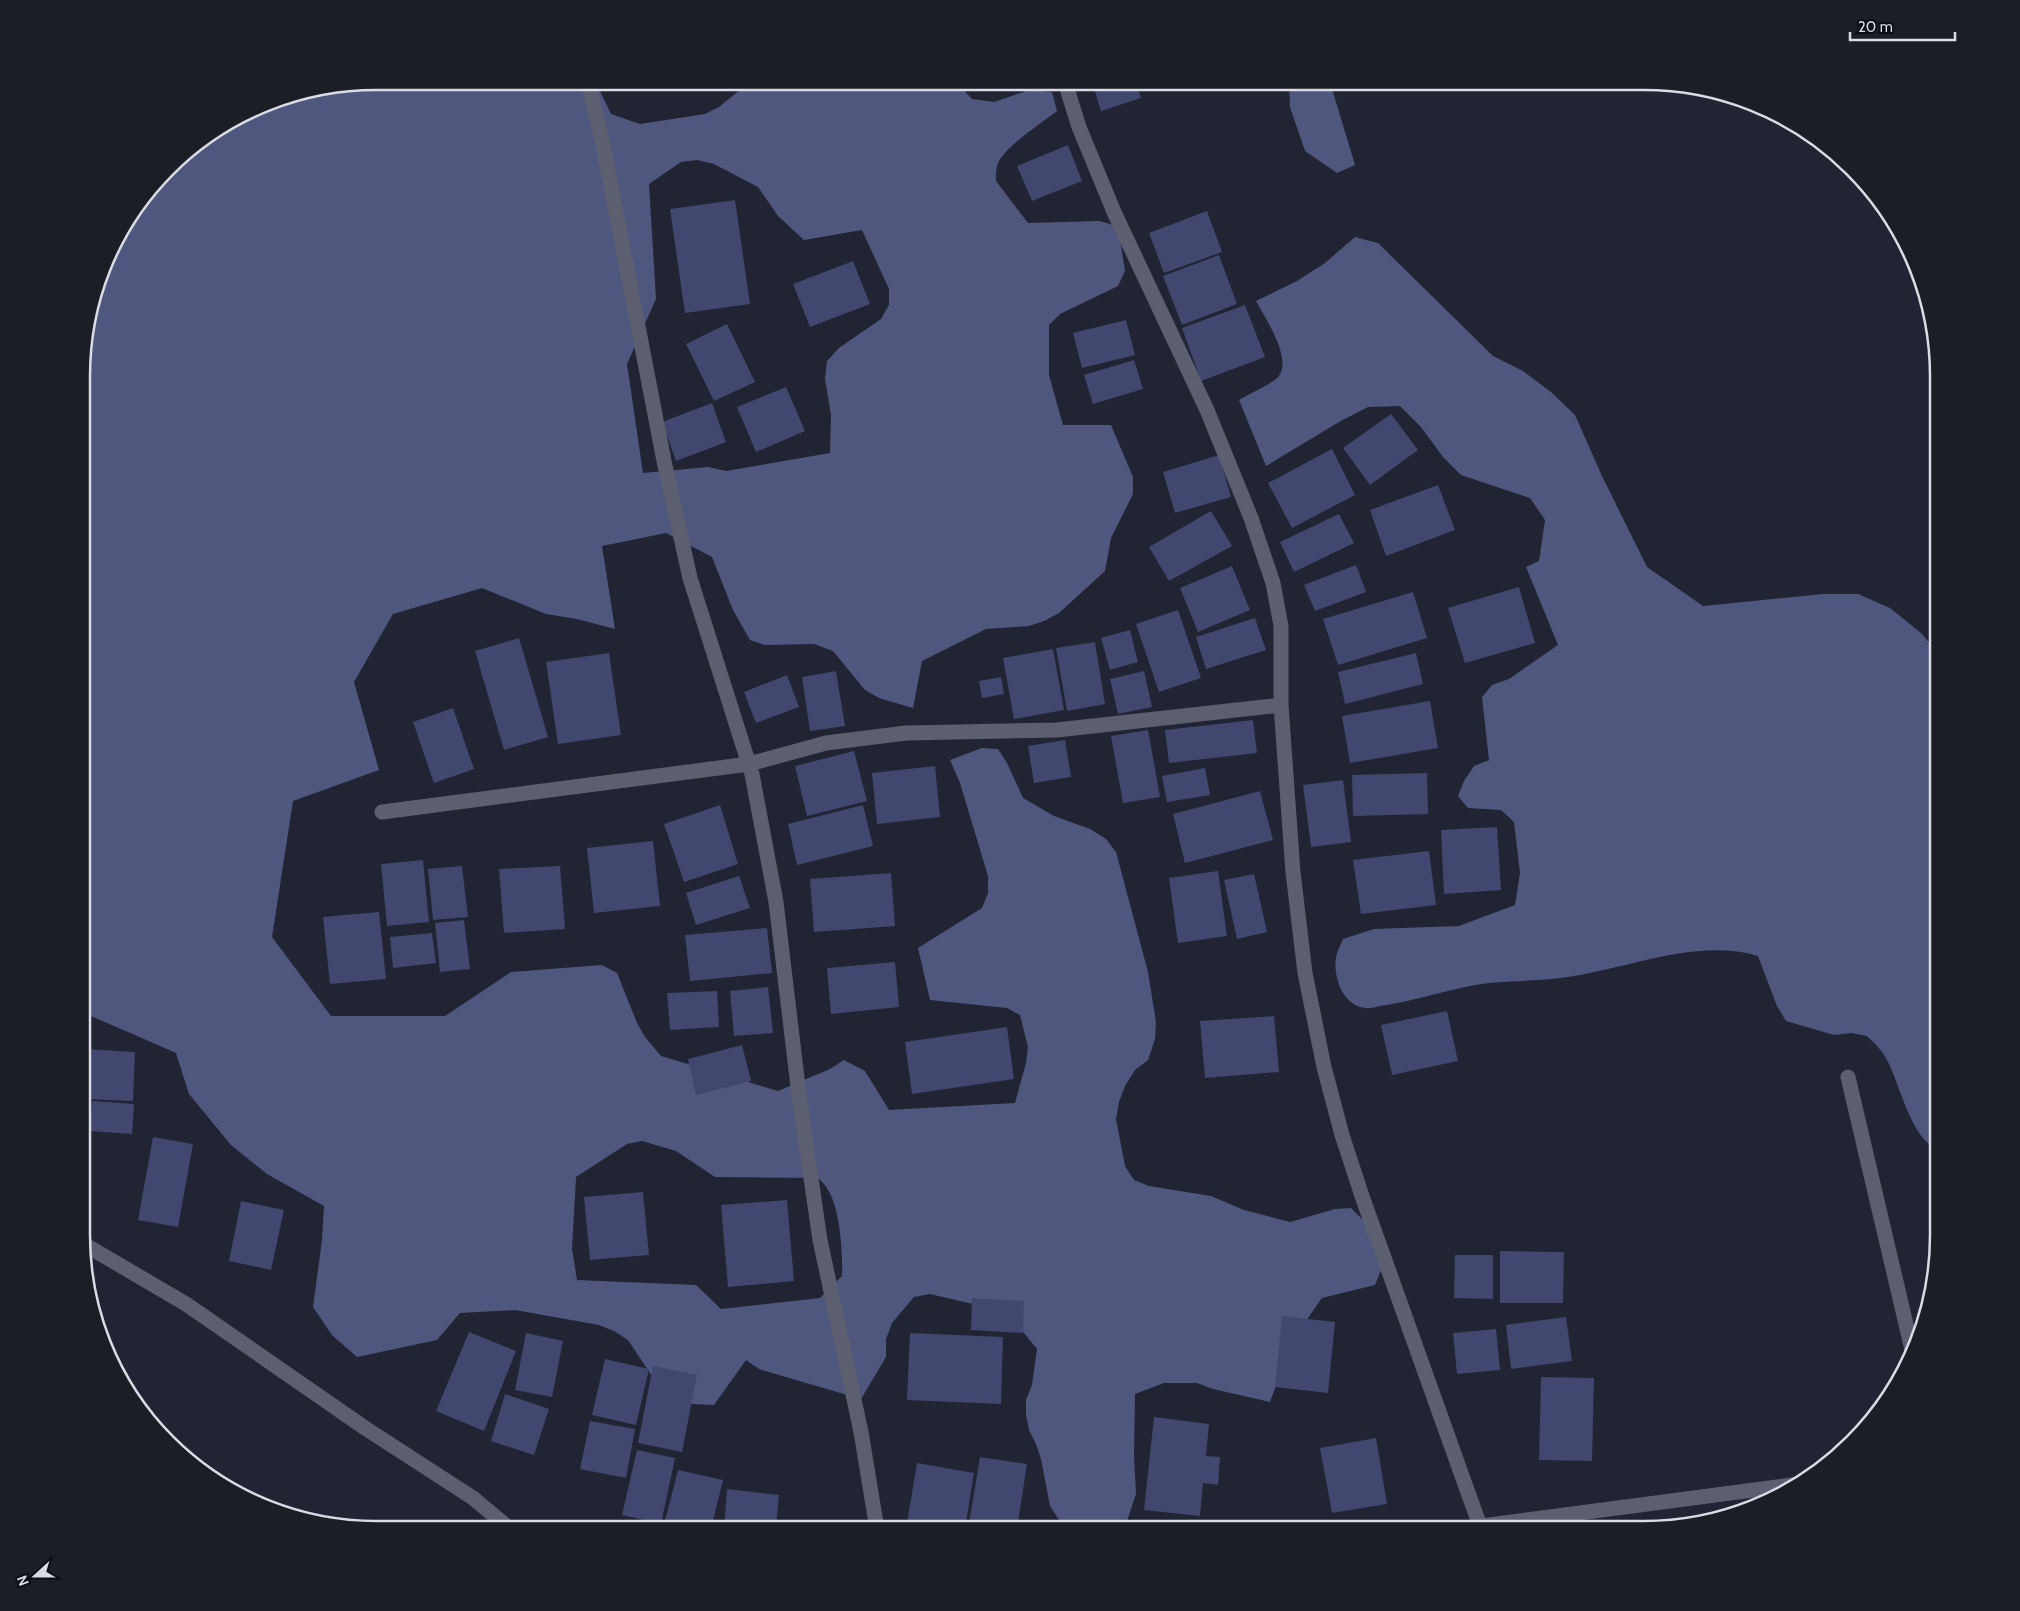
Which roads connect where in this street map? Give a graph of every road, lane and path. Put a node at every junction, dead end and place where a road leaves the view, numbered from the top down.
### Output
1 (590, 90) edge
2 (1067, 90) edge
3 (1281, 705) junction
4 (749, 764) junction
5 (382, 812) dead end
6 (1848, 1077) dead end
7 (91, 1248) edge
8 (1910, 1340) edge
9 (1779, 1487) edge
10 (500, 1521) edge
11 (876, 1521) edge
12 (1478, 1521) edge
13 (1518, 1521) edge

1 - 4 street
2 - 3 street
3 - 4 street
3 - 12 street
4 - 5 street
4 - 11 street
6 - 8 street
7 - 10 street
9 - 13 street

